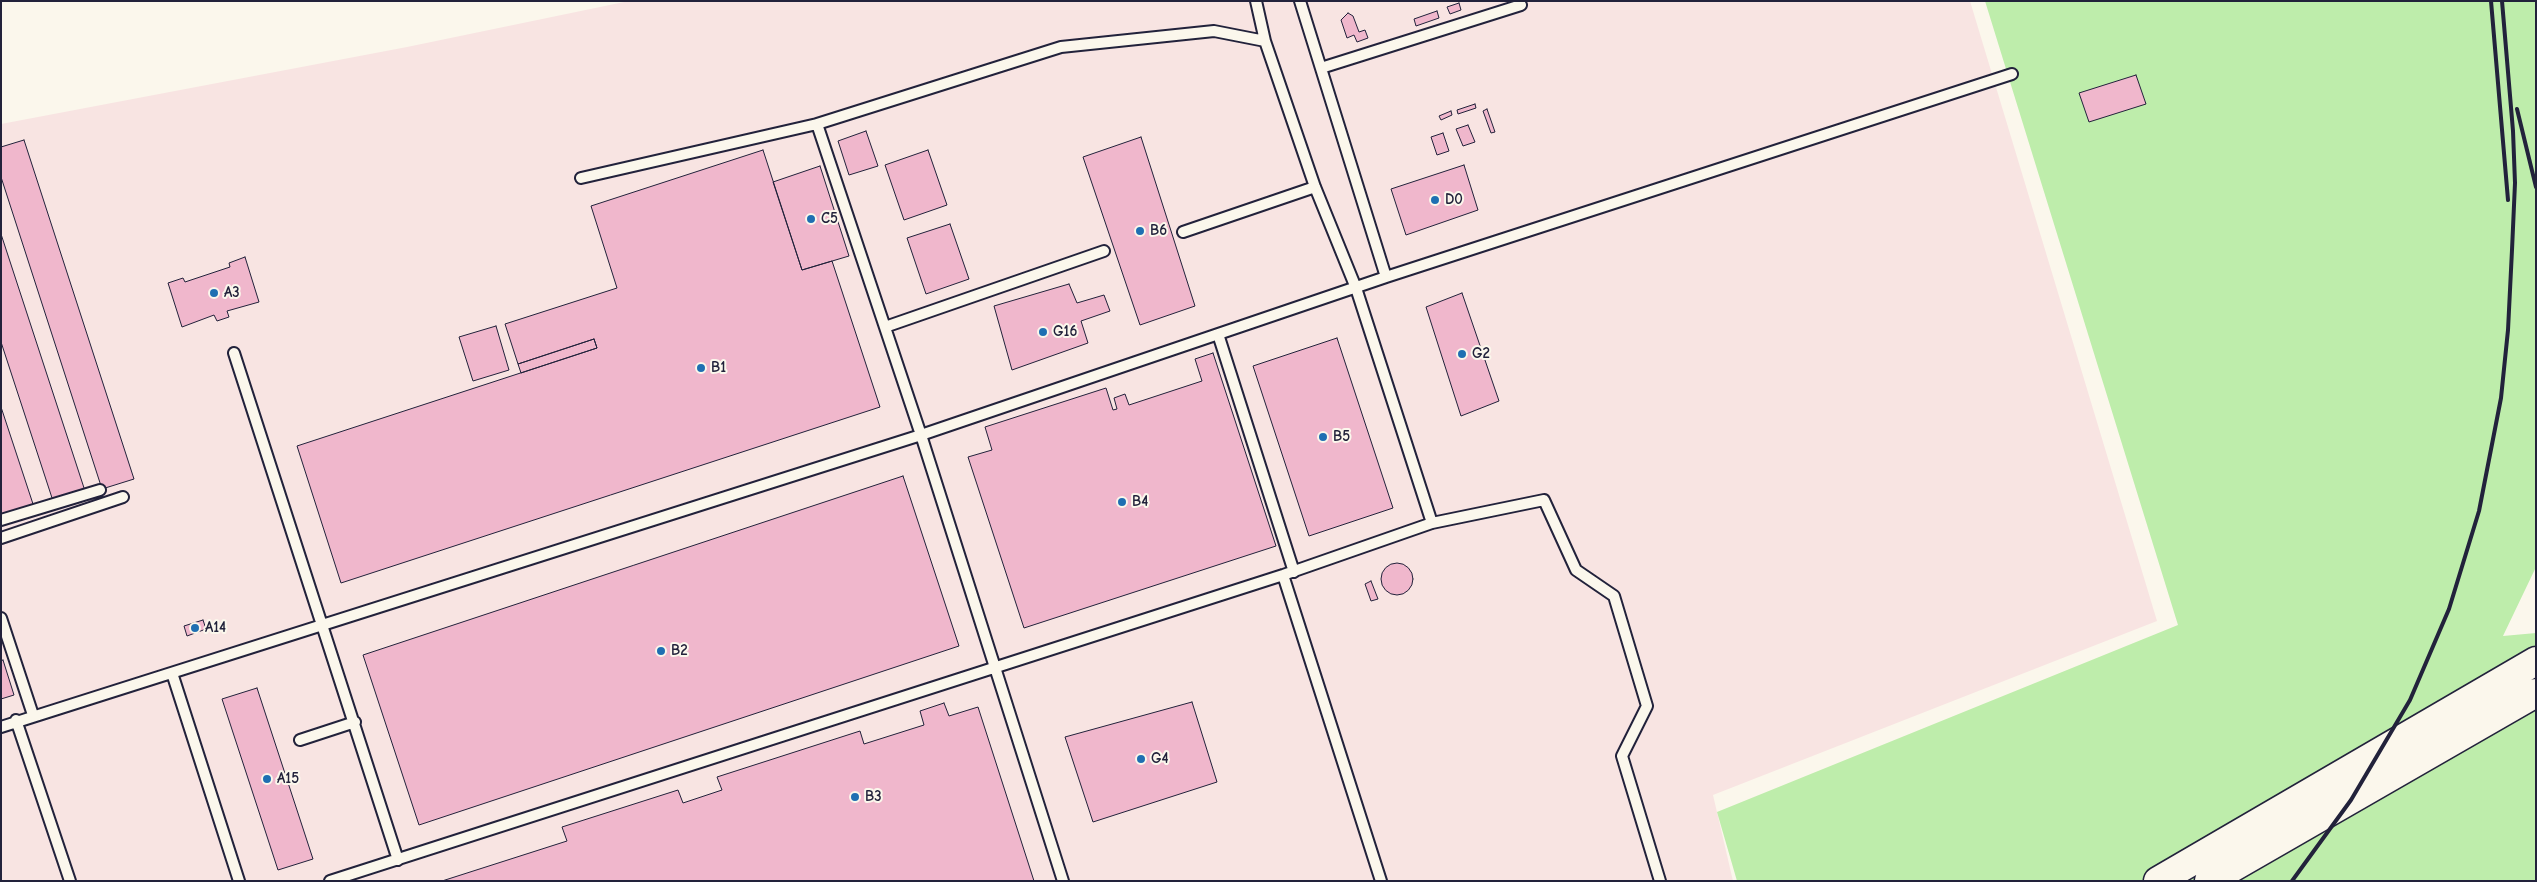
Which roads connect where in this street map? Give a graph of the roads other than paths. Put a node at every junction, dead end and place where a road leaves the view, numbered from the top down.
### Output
1 (1256, 1) edge
2 (1300, 1) edge
3 (1521, 5) dead end
4 (1265, 42) junction
5 (1321, 68) junction
6 (2012, 74) dead end
7 (818, 124) junction
8 (581, 178) dead end
9 (1314, 188) junction
10 (1183, 232) dead end
11 (1104, 251) dead end
12 (1386, 277) junction
13 (1356, 288) junction
14 (885, 328) junction
15 (1218, 334) junction
16 (234, 353) dead end
17 (921, 435) junction
18 (100, 490) dead end
19 (123, 497) dead end
20 (1, 520) edge
21 (1432, 523) junction
22 (1, 538) edge
23 (1294, 572) junction
24 (1283, 575) junction
25 (1, 618) edge
26 (322, 627) junction
27 (2536, 661) edge
28 (995, 669) junction
29 (172, 673) junction
30 (2536, 693) edge
31 (33, 715) junction
32 (16, 720) junction
33 (355, 722) junction
34 (1, 727) edge
35 (300, 740) dead end
36 (398, 860) junction
37 (70, 881) edge
38 (239, 881) edge
39 (330, 881) edge
40 (1063, 881) edge
41 (1382, 881) edge
42 (1660, 881) edge
43 (2158, 881) edge
44 (2209, 881) edge

1 - 4 lane
2 - 5 lane
3 - 5 lane
4 - 7 lane
4 - 9 lane
5 - 12 lane
6 - 12 lane
7 - 8 lane
7 - 14 lane
9 - 10 lane
9 - 13 lane
11 - 14 lane
12 - 13 lane
13 - 15 lane
13 - 21 lane
14 - 17 lane
15 - 17 lane
15 - 23 lane
16 - 26 lane
17 - 26 lane
17 - 28 lane
18 - 20 lane
19 - 22 lane
21 - 23 lane
21 - 42 lane
23 - 24 lane
24 - 28 lane
24 - 41 lane
25 - 31 lane
26 - 29 lane
26 - 33 lane
27 - 43 main road
28 - 36 lane
28 - 40 lane
29 - 31 lane
29 - 38 lane
30 - 44 main road
31 - 32 lane
32 - 34 lane
32 - 37 lane
33 - 35 lane
33 - 36 lane
36 - 39 lane

